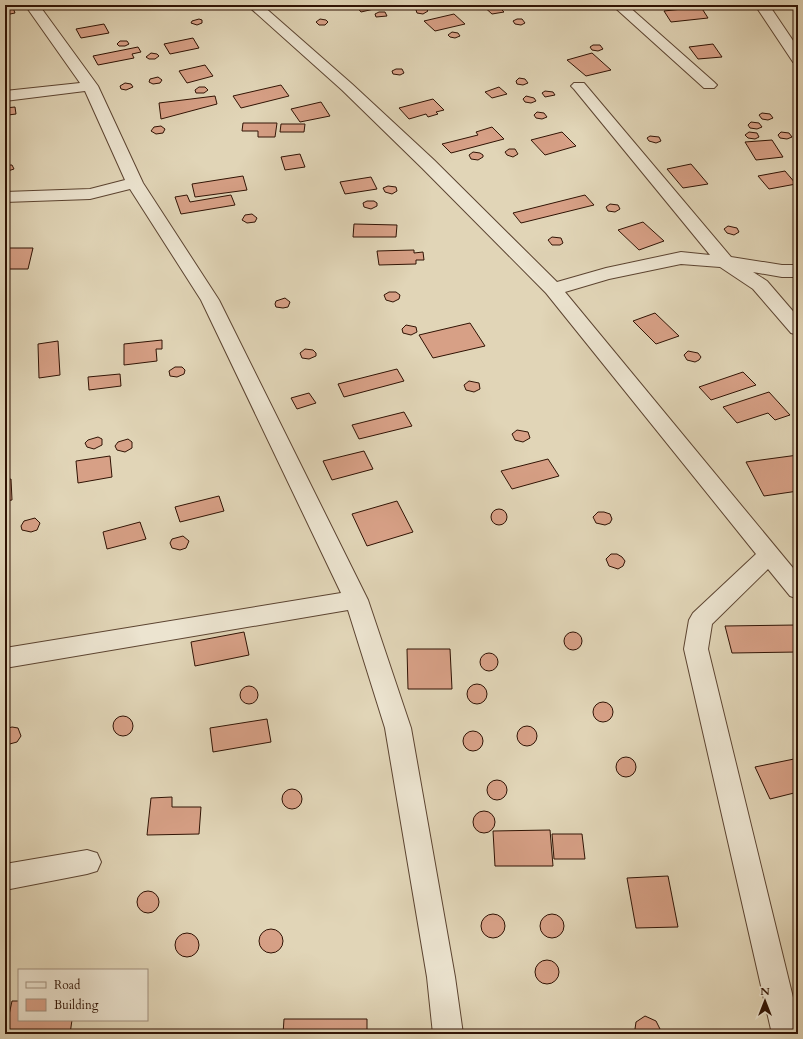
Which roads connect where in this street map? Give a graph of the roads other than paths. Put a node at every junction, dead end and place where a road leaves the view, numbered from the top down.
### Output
1 (32, 5) edge
2 (254, 5) edge
3 (619, 5) edge
4 (762, 5) edge
5 (798, 59) edge
6 (709, 85) dead end
7 (90, 86) junction
8 (579, 86) dead end
9 (5, 96) edge
10 (135, 183) junction
11 (5, 197) edge
12 (725, 262) junction
13 (798, 271) edge
14 (553, 289) junction
15 (798, 329) edge
16 (769, 555) junction
17 (798, 590) edge
18 (356, 600) junction
19 (5, 658) edge
20 (87, 862) dead end
21 (5, 877) edge
22 (448, 1034) edge
23 (787, 1034) edge

1 - 7 street
2 - 14 street
3 - 6 street
4 - 5 street
7 - 9 street
7 - 10 street
8 - 12 street
10 - 11 street
10 - 18 street
12 - 13 street
12 - 14 street
12 - 15 street
14 - 16 street
16 - 17 street
16 - 23 street
18 - 19 street
18 - 22 street
20 - 21 street

